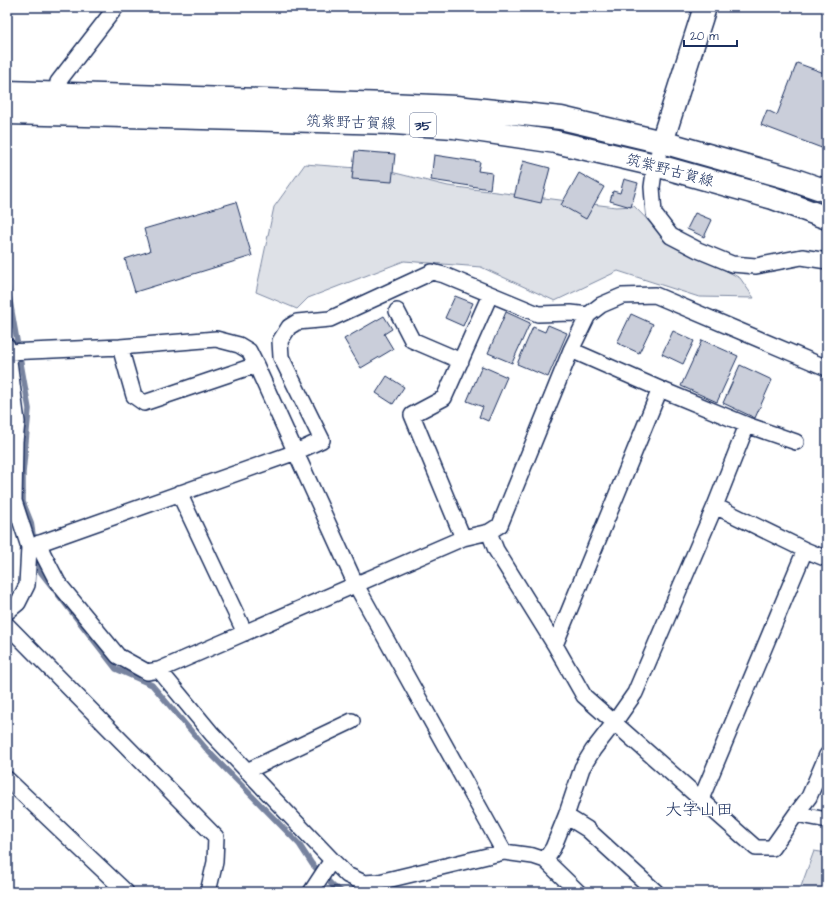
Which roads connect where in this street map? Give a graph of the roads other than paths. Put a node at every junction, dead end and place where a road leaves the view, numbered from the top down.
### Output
1 (116, 7) edge
2 (705, 7) edge
3 (7, 92) edge
4 (57, 94) junction
5 (7, 113) edge
6 (662, 142) junction
7 (655, 165) junction
8 (827, 191) edge
9 (827, 218) edge
10 (827, 261) edge
11 (490, 294) junction
12 (397, 310) dead end
13 (588, 315) junction
14 (120, 347) junction
15 (8, 349) edge
16 (571, 350) junction
17 (461, 361) junction
18 (256, 365) junction
19 (827, 368) edge
20 (660, 389) junction
21 (747, 425) junction
22 (796, 442) dead end
23 (296, 452) junction
24 (179, 493) junction
25 (715, 506) junction
26 (489, 532) junction
27 (463, 538) junction
28 (34, 545) junction
29 (805, 550) junction
30 (827, 559) edge
31 (356, 585) junction
32 (7, 612) edge
33 (7, 625) edge
34 (245, 633) junction
35 (554, 645) junction
36 (159, 670) junction
37 (352, 721) dead end
38 (614, 723) junction
39 (827, 755) edge
40 (247, 771) junction
41 (7, 779) edge
42 (701, 799) junction
43 (796, 814) junction
44 (566, 816) junction
45 (827, 820) edge
46 (504, 852) junction
47 (332, 860) junction
48 (545, 860) junction
49 (126, 892) edge
50 (208, 892) edge
51 (311, 892) edge
52 (578, 892) edge
53 (656, 892) edge

1 - 4 street
2 - 6 main road
3 - 4 main road, 筑紫野古賀線 / 35
4 - 6 main road, 筑紫野古賀線 / 35
5 - 7 main road, 筑紫野古賀線 / 35
6 - 7 street
6 - 8 main road, 筑紫野古賀線 / 35
7 - 9 main road, 筑紫野古賀線 / 35
7 - 10 street
11 - 13 street
11 - 17 street
11 - 23 street
12 - 17 street
13 - 16 street
13 - 19 street
14 - 15 street
14 - 18 street
14 - 18 street
15 - 28 street
16 - 20 street
16 - 26 street
17 - 27 street
18 - 23 street
20 - 21 street
20 - 35 street
21 - 22 street
21 - 25 street
23 - 24 street
23 - 31 street
24 - 28 street
24 - 34 street
25 - 29 street
25 - 38 street
26 - 27 street
26 - 35 street
27 - 31 street
28 - 32 street
28 - 36 street
29 - 30 street
29 - 42 street
31 - 34 street
31 - 46 street
33 - 50 street
34 - 36 street
35 - 38 street
36 - 40 street
37 - 40 street
38 - 42 street
38 - 44 street
39 - 43 street
40 - 47 street
41 - 49 street
42 - 43 street
43 - 45 street
44 - 48 street
44 - 53 street
46 - 47 street
46 - 48 street
47 - 51 street
48 - 52 street

